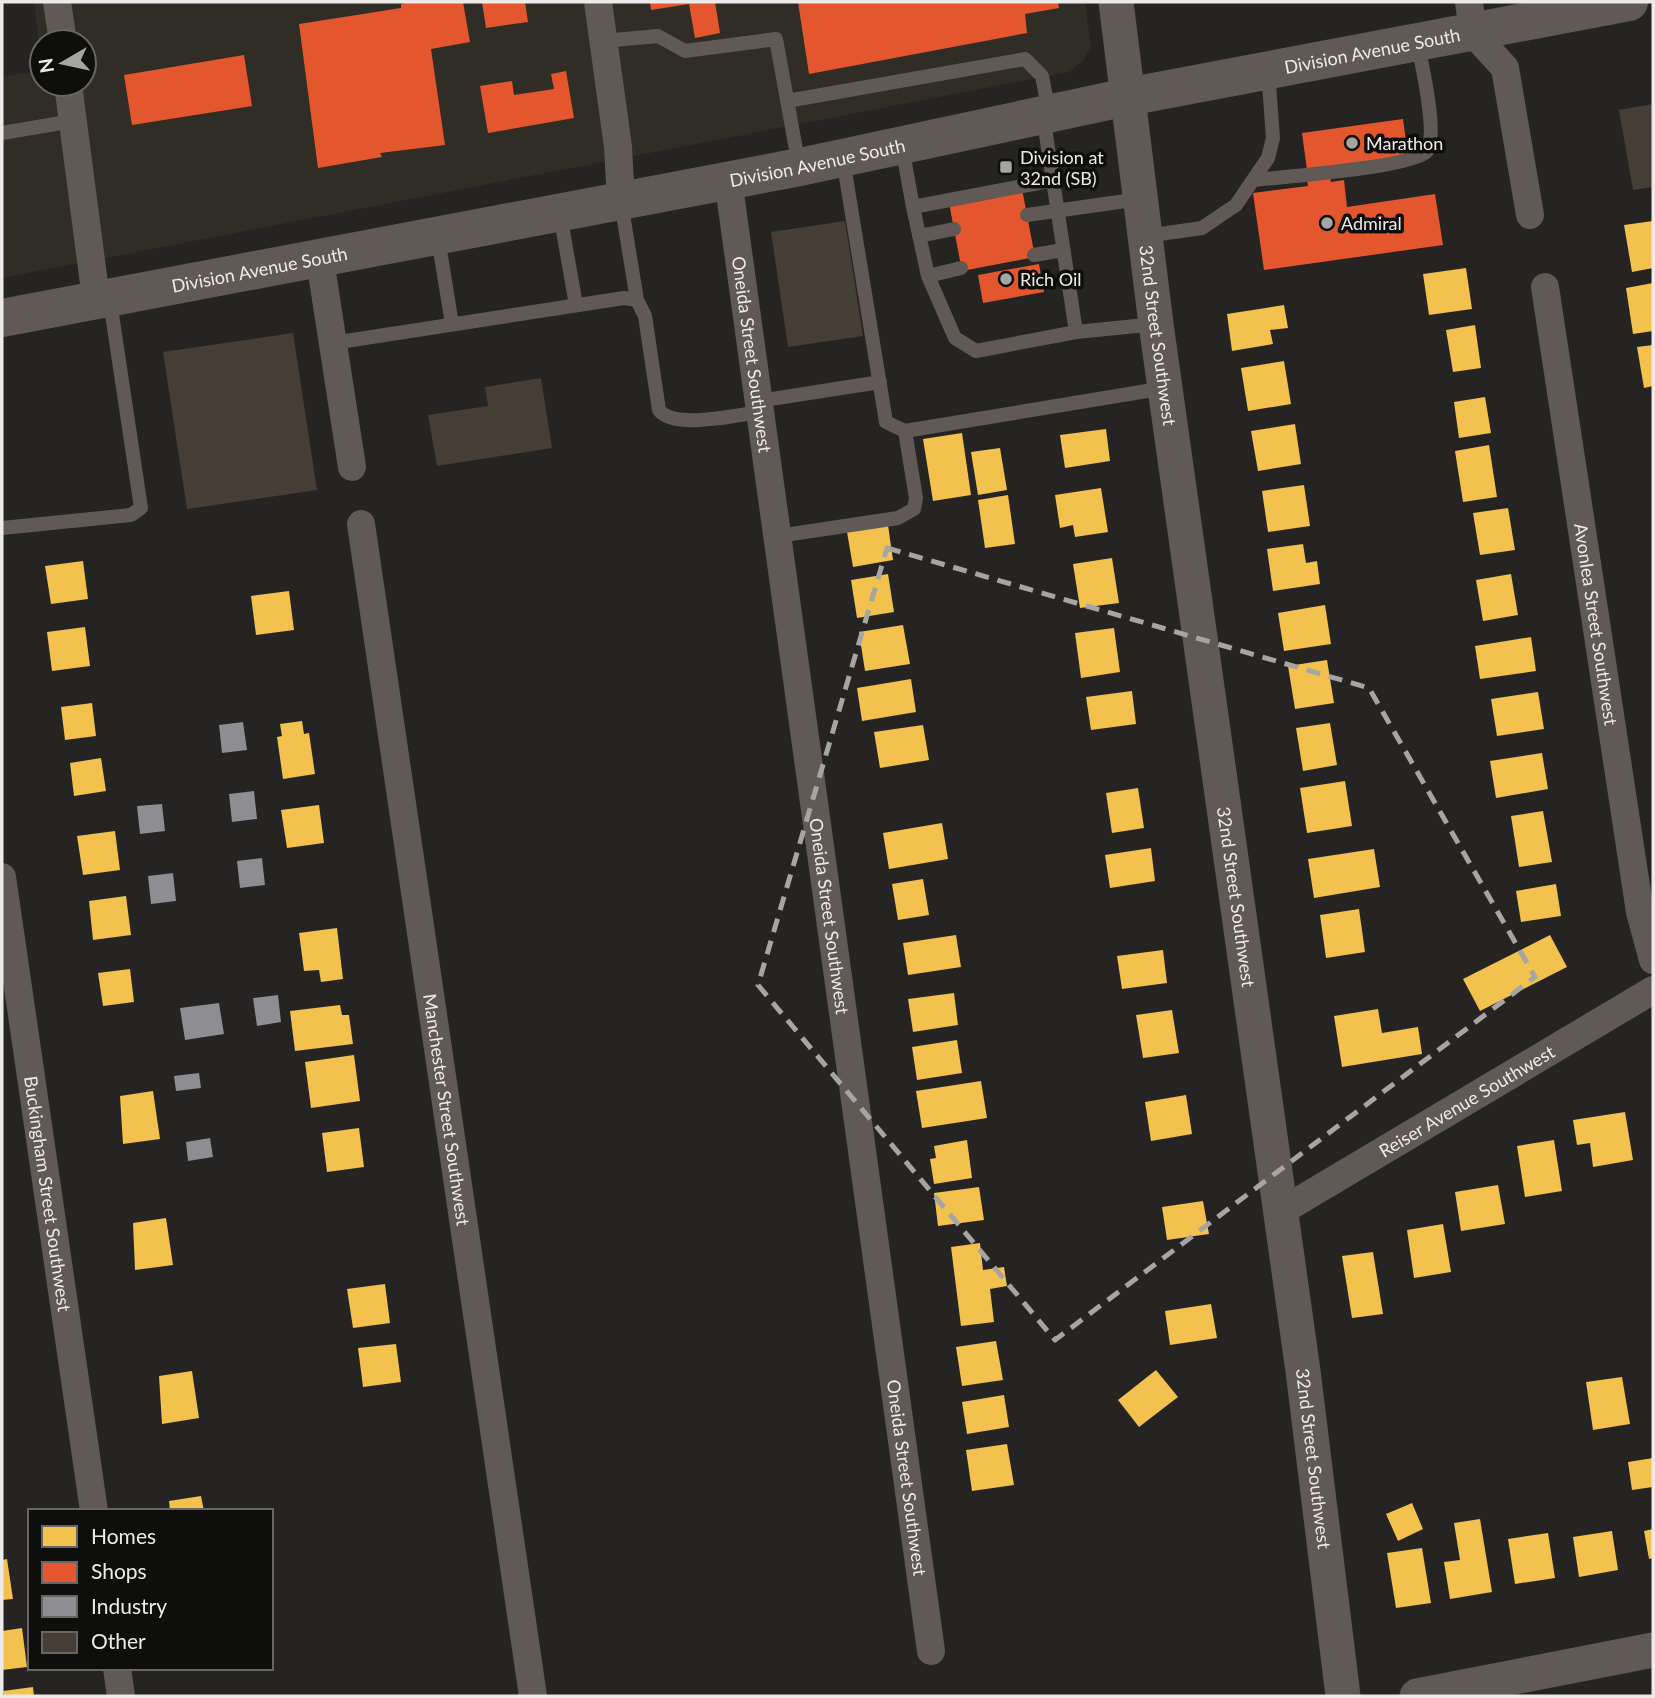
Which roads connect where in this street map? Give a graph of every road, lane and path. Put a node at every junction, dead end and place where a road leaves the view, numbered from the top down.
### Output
1 (57, 2) edge
2 (598, 2) edge
3 (1116, 2) edge
4 (1629, 2) edge
5 (1546, 10) edge
6 (1471, 18) edge
7 (60, 28) edge
8 (603, 41) junction
9 (1417, 44) junction
10 (1268, 71) junction
11 (1127, 96) junction
12 (70, 98) edge
13 (787, 101) junction
14 (1046, 114) junction
15 (73, 121) junction
16 (2, 133) edge
17 (901, 146) junction
18 (843, 158) junction
19 (800, 167) junction
20 (728, 179) junction
21 (1054, 180) junction
22 (1254, 180) junction
23 (1140, 199) junction
24 (621, 201) junction
25 (913, 207) junction
26 (1058, 211) junction
27 (560, 213) junction
28 (1027, 215) dead end
29 (1530, 215) dead end
30 (954, 229) dead end
31 (919, 236) junction
32 (1144, 236) junction
33 (438, 237) junction
34 (1063, 250) junction
35 (1034, 255) dead end
36 (320, 260) junction
37 (961, 268) dead end
38 (928, 276) junction
39 (1545, 287) dead end
40 (103, 298) junction
41 (637, 300) junction
42 (576, 306) junction
43 (2, 318) edge
44 (452, 324) junction
45 (1156, 324) junction
46 (1076, 332) junction
47 (333, 343) junction
48 (880, 382) junction
49 (1165, 388) junction
50 (760, 406) junction
51 (905, 431) junction
52 (352, 467) dead end
53 (361, 524) dead end
54 (2, 528) edge
55 (778, 536) junction
56 (2, 877) edge
57 (1653, 960) edge
58 (1653, 990) edge
59 (1280, 1212) junction
60 (94, 1509) edge
61 (1653, 1650) edge
62 (931, 1651) dead end
63 (117, 1670) edge
64 (121, 1696) edge
65 (533, 1696) edge
66 (1343, 1696) edge
67 (1418, 1696) edge

1 - 7 street
2 - 8 street
3 - 11 street, 32nd Street Southwest
4 - 5 main road, Division Avenue South
5 - 6 main road, Division Avenue South
6 - 9 main road, Division Avenue South
6 - 29 street
8 - 13 lane
8 - 24 street
9 - 10 main road, Division Avenue South
9 - 22 lane
10 - 11 main road, Division Avenue South
10 - 22 lane
11 - 14 main road, Division Avenue South
11 - 23 street, 32nd Street Southwest
12 - 15 street
13 - 14 lane
13 - 19 lane
14 - 17 main road, Division Avenue South
14 - 21 lane
15 - 16 lane
15 - 40 street
17 - 18 main road, Division Avenue South
17 - 25 lane
18 - 19 main road, Division Avenue South
18 - 48 lane
19 - 20 main road, Division Avenue South
20 - 24 main road, Division Avenue South
20 - 50 street, Oneida Street Southwest
21 - 25 lane
21 - 26 lane
22 - 32 lane
23 - 26 lane
23 - 32 street, 32nd Street Southwest
24 - 27 main road, Division Avenue South
24 - 41 lane
25 - 31 lane
26 - 28 lane
26 - 34 lane
27 - 33 main road, Division Avenue South
27 - 42 lane
30 - 31 lane
31 - 38 lane
32 - 45 street, 32nd Street Southwest
33 - 36 main road, Division Avenue South
33 - 44 lane
34 - 35 lane
34 - 46 lane
36 - 40 main road, Division Avenue South
36 - 47 street
37 - 38 lane
38 - 46 lane
39 - 57 street, Avonlea Street Southwest
40 - 43 main road, Division Avenue South
40 - 54 lane
41 - 42 lane
41 - 50 lane
42 - 44 lane
44 - 47 lane
45 - 46 lane
45 - 49 street, 32nd Street Southwest
47 - 52 street
48 - 50 lane
48 - 51 lane
49 - 51 lane
49 - 59 street, 32nd Street Southwest
50 - 55 street, Oneida Street Southwest
51 - 55 lane
53 - 65 street, Manchester Street Southwest
55 - 62 street, Oneida Street Southwest
56 - 60 street, Buckingham Street Southwest
58 - 59 street, Reiser Avenue Southwest
59 - 66 street, 32nd Street Southwest
61 - 67 street
63 - 64 street

